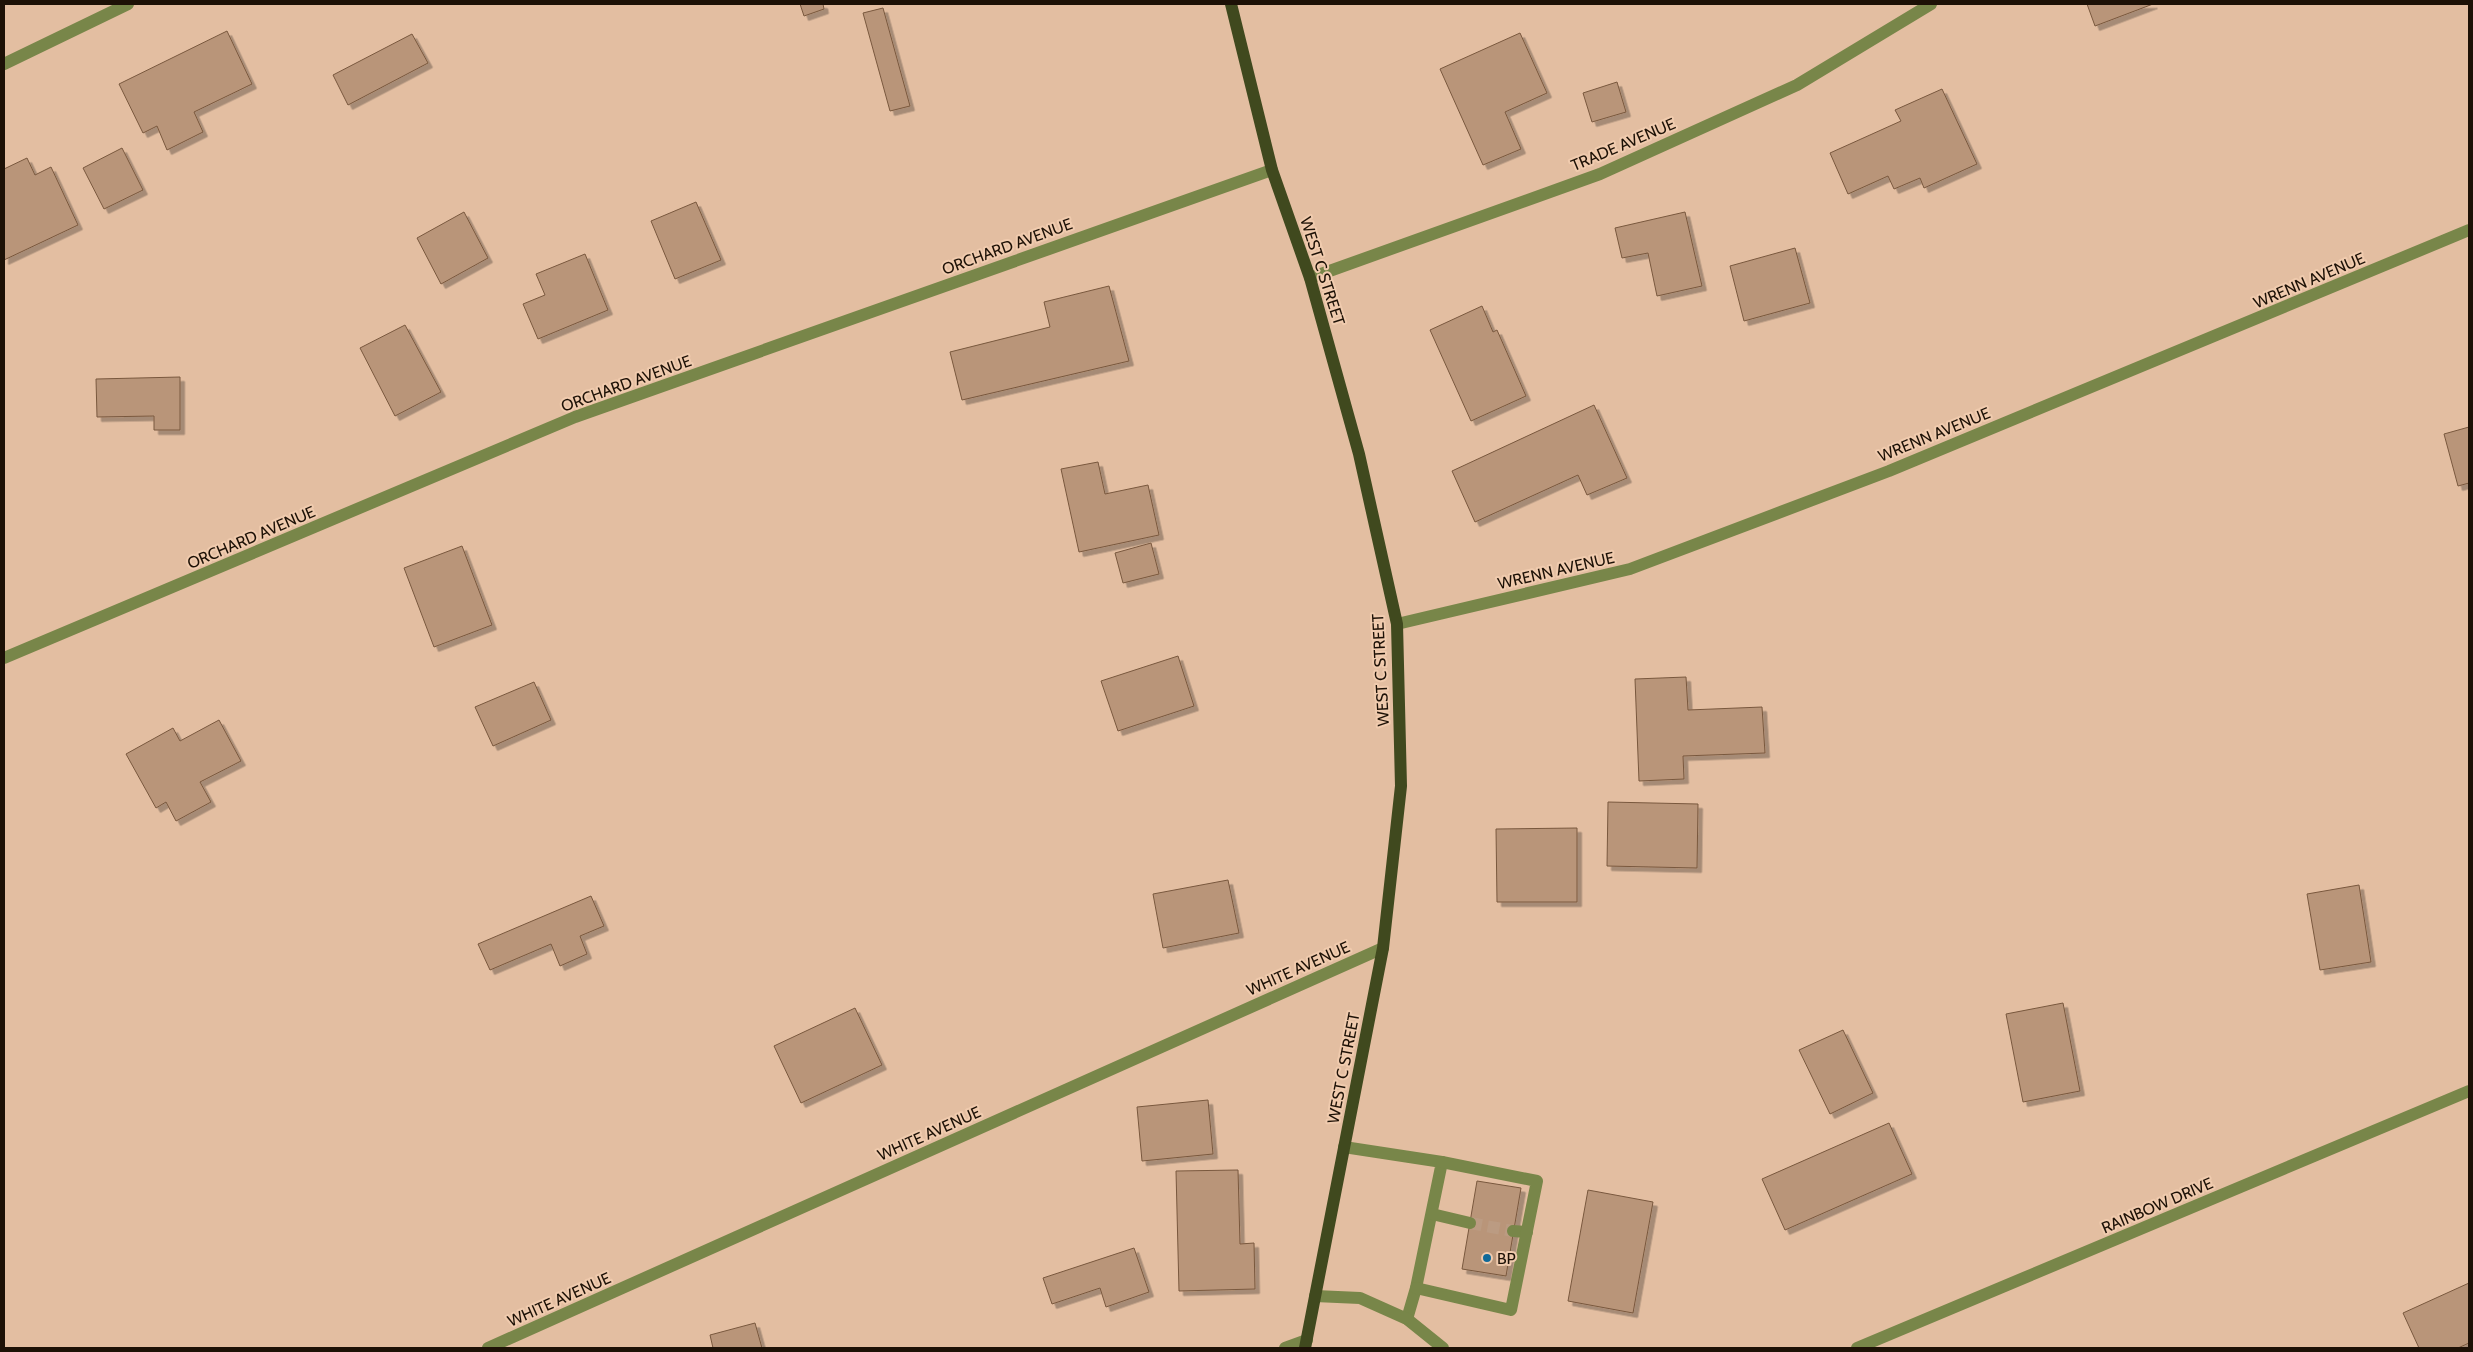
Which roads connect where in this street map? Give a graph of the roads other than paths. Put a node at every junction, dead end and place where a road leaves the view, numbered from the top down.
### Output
1 (128, 4) edge
2 (1231, 4) edge
3 (1931, 4) edge
4 (4, 64) edge
5 (1272, 170) junction
6 (2469, 230) edge
7 (1310, 278) junction
8 (1397, 624) junction
9 (4, 658) edge
10 (1383, 948) junction
11 (2469, 1091) edge
12 (1344, 1147) junction
13 (1442, 1162) junction
14 (1432, 1214) junction
15 (1470, 1223) tunnel mouth
16 (1513, 1231) tunnel mouth
17 (1526, 1232) junction
18 (1416, 1288) junction
19 (1315, 1296) junction
20 (1407, 1320) junction
21 (1306, 1344) edge
22 (488, 1348) edge
23 (1285, 1348) edge
24 (1443, 1348) edge
25 (1857, 1348) edge

1 - 4 street
2 - 5 main road, WEST C STREET
3 - 7 street, TRADE AVENUE
5 - 7 main road, WEST C STREET
5 - 9 street, ORCHARD AVENUE
6 - 8 street, WRENN AVENUE
7 - 8 main road, WEST C STREET
8 - 10 main road, WEST C STREET
10 - 12 main road, WEST C STREET
10 - 22 street, WHITE AVENUE
11 - 25 street, RAINBOW DRIVE
12 - 13 street
12 - 19 main road, WEST C STREET
13 - 14 street
13 - 17 street
14 - 15 street
14 - 18 street
16 - 17 street
17 - 18 street
18 - 20 street
19 - 20 street
19 - 21 main road, WEST C STREET
20 - 24 street
21 - 23 street

